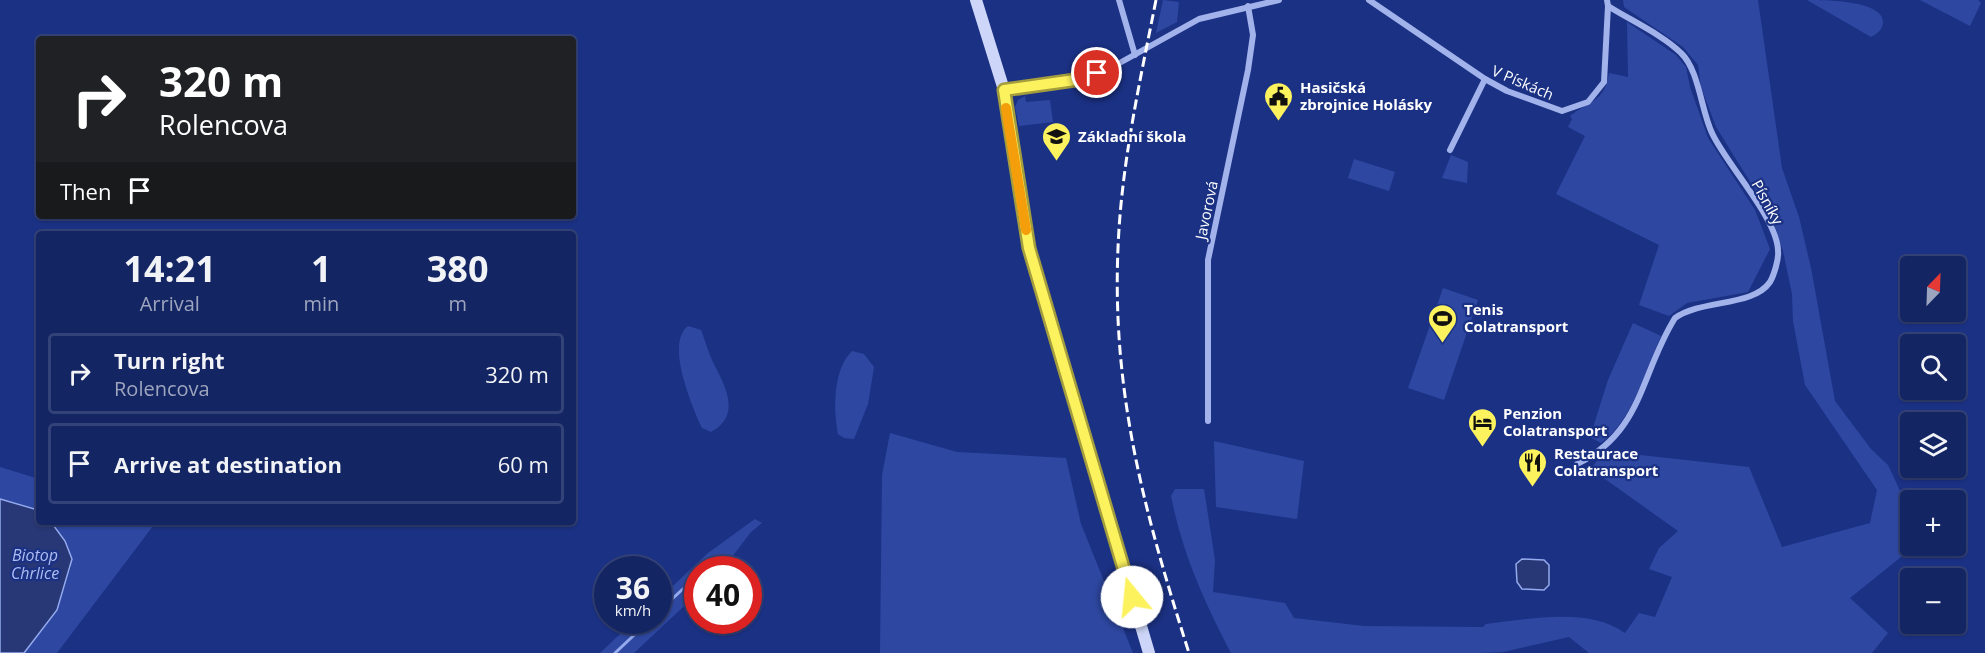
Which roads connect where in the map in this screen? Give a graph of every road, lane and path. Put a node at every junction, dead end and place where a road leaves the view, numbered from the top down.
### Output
1 (976, 0) edge
2 (1119, 0) edge
3 (1280, 0) edge
4 (1369, 0) edge
5 (1608, 3) edge
6 (1248, 6) junction
7 (1135, 55) junction
8 (1485, 79) junction
9 (1004, 90) junction
10 (1450, 150) dead end
11 (1208, 421) dead end
12 (1574, 473) dead end
13 (1149, 653) edge

1 - 9 street
2 - 7 street
3 - 6 street
4 - 8 street, V Pískách
5 - 8 street, V Pískách
5 - 12 street, Písníky
6 - 7 street
6 - 11 street, Javorová
7 - 9 street
8 - 10 street
9 - 13 street

